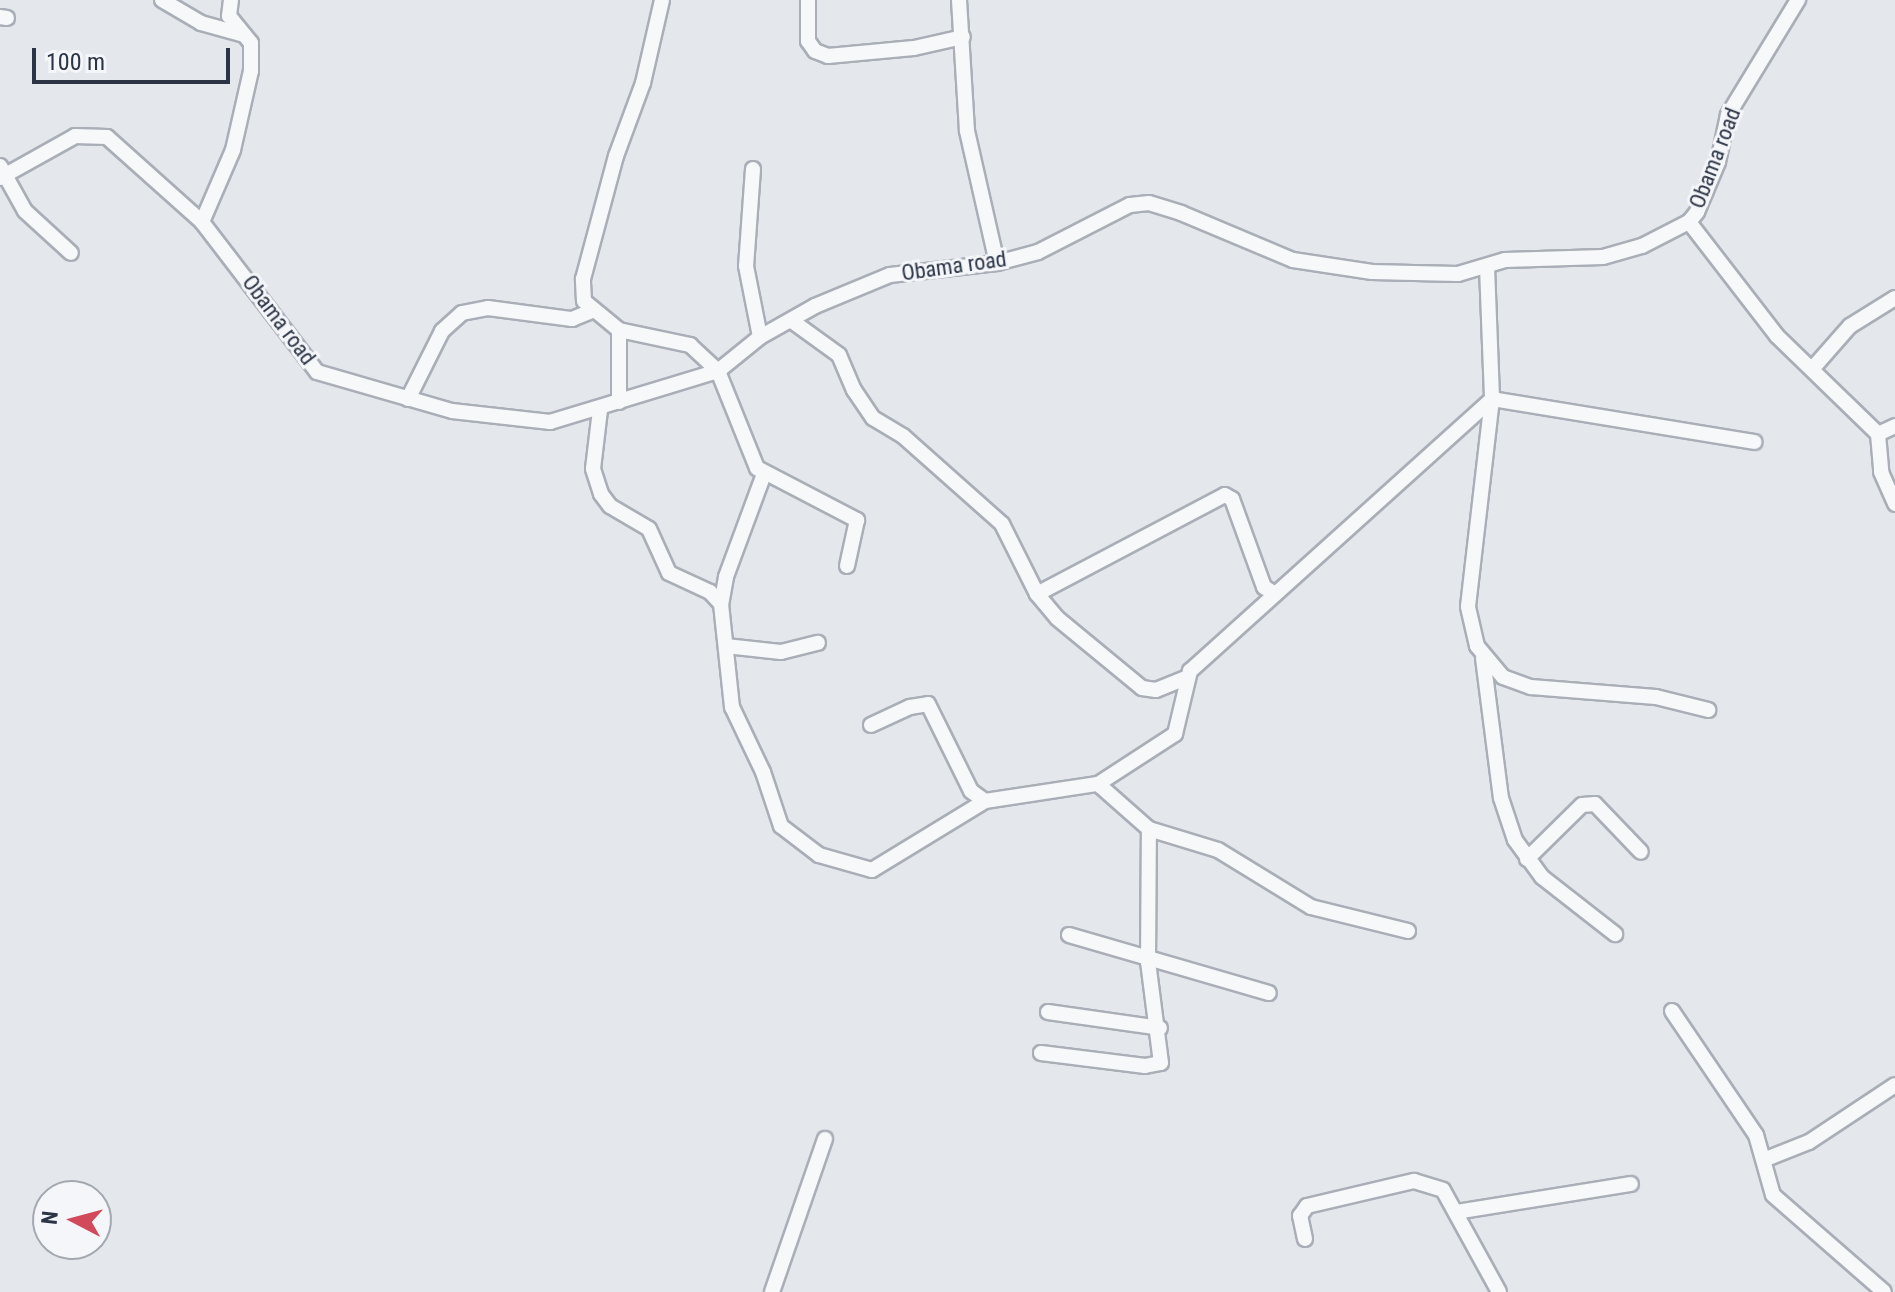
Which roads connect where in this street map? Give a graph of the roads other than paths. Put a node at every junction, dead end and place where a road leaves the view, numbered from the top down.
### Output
1 (162, 0) edge
2 (231, 0) edge
3 (662, 0) edge
4 (808, 0) edge
5 (959, 0) edge
6 (1798, 0) edge
7 (245, 35) junction
8 (963, 37) junction
9 (753, 169) dead end
10 (2, 173) edge
11 (202, 222) junction
12 (1689, 222) junction
13 (71, 253) dead end
14 (997, 263) junction
15 (1487, 267) junction
16 (1895, 298) edge
17 (594, 310) junction
18 (792, 321) junction
19 (619, 330) junction
20 (760, 337) junction
21 (1813, 368) junction
22 (718, 371) junction
23 (408, 399) junction
24 (1492, 399) junction
25 (619, 402) junction
26 (600, 410) junction
27 (1895, 426) edge
28 (1878, 434) junction
29 (1755, 442) dead end
30 (764, 474) junction
31 (1895, 504) edge
32 (847, 566) dead end
33 (1037, 594) junction
34 (1275, 594) junction
35 (721, 604) junction
36 (818, 643) dead end
37 (726, 646) junction
38 (1483, 658) junction
39 (1186, 678) junction
40 (1708, 710) dead end
41 (871, 725) dead end
42 (1098, 784) junction
43 (985, 801) junction
44 (1149, 829) junction
45 (1641, 852) dead end
46 (1527, 859) junction
47 (1408, 931) dead end
48 (1615, 934) dead end
49 (1069, 935) dead end
50 (1148, 962) junction
51 (1269, 993) dead end
52 (1672, 1011) dead end
53 (1048, 1012) dead end
54 (1160, 1028) junction
55 (1041, 1053) dead end
56 (1895, 1085) edge
57 (825, 1139) dead end
58 (1766, 1159) junction
59 (1631, 1184) dead end
60 (1456, 1212) junction
61 (1305, 1239) dead end
62 (772, 1292) edge
63 (1499, 1292) edge
64 (1884, 1292) edge

1 - 7 street
2 - 7 street
3 - 17 street
4 - 8 street
5 - 8 street
6 - 12 street, Obama road
7 - 11 street
8 - 14 street
9 - 20 street
10 - 11 street, Obama road
10 - 13 street
11 - 23 street, Obama road
12 - 15 street, Obama road
12 - 21 street
14 - 15 street, Obama road
14 - 18 street, Obama road
15 - 24 street
16 - 21 street
17 - 19 street
17 - 23 street
18 - 20 street, Obama road
18 - 33 street
19 - 22 street
19 - 25 street
20 - 22 street, Obama road
21 - 28 street
22 - 25 street, Obama road
22 - 30 street
23 - 26 street, Obama road
24 - 29 street
24 - 34 street
24 - 38 street
25 - 26 street, Obama road
26 - 35 street
27 - 28 street
28 - 31 street
30 - 32 street
30 - 35 street
33 - 34 street
33 - 39 street
34 - 39 street
35 - 37 street
36 - 37 street
37 - 43 street
38 - 40 street
38 - 46 street
39 - 42 street
41 - 43 street
42 - 43 street
42 - 44 street
44 - 47 street
44 - 50 street
45 - 46 street
46 - 48 street
49 - 50 street
50 - 51 street
50 - 54 street
52 - 58 street
53 - 54 street
54 - 55 street
56 - 58 street
57 - 62 street
58 - 64 street
59 - 60 street
60 - 61 street
60 - 63 street

